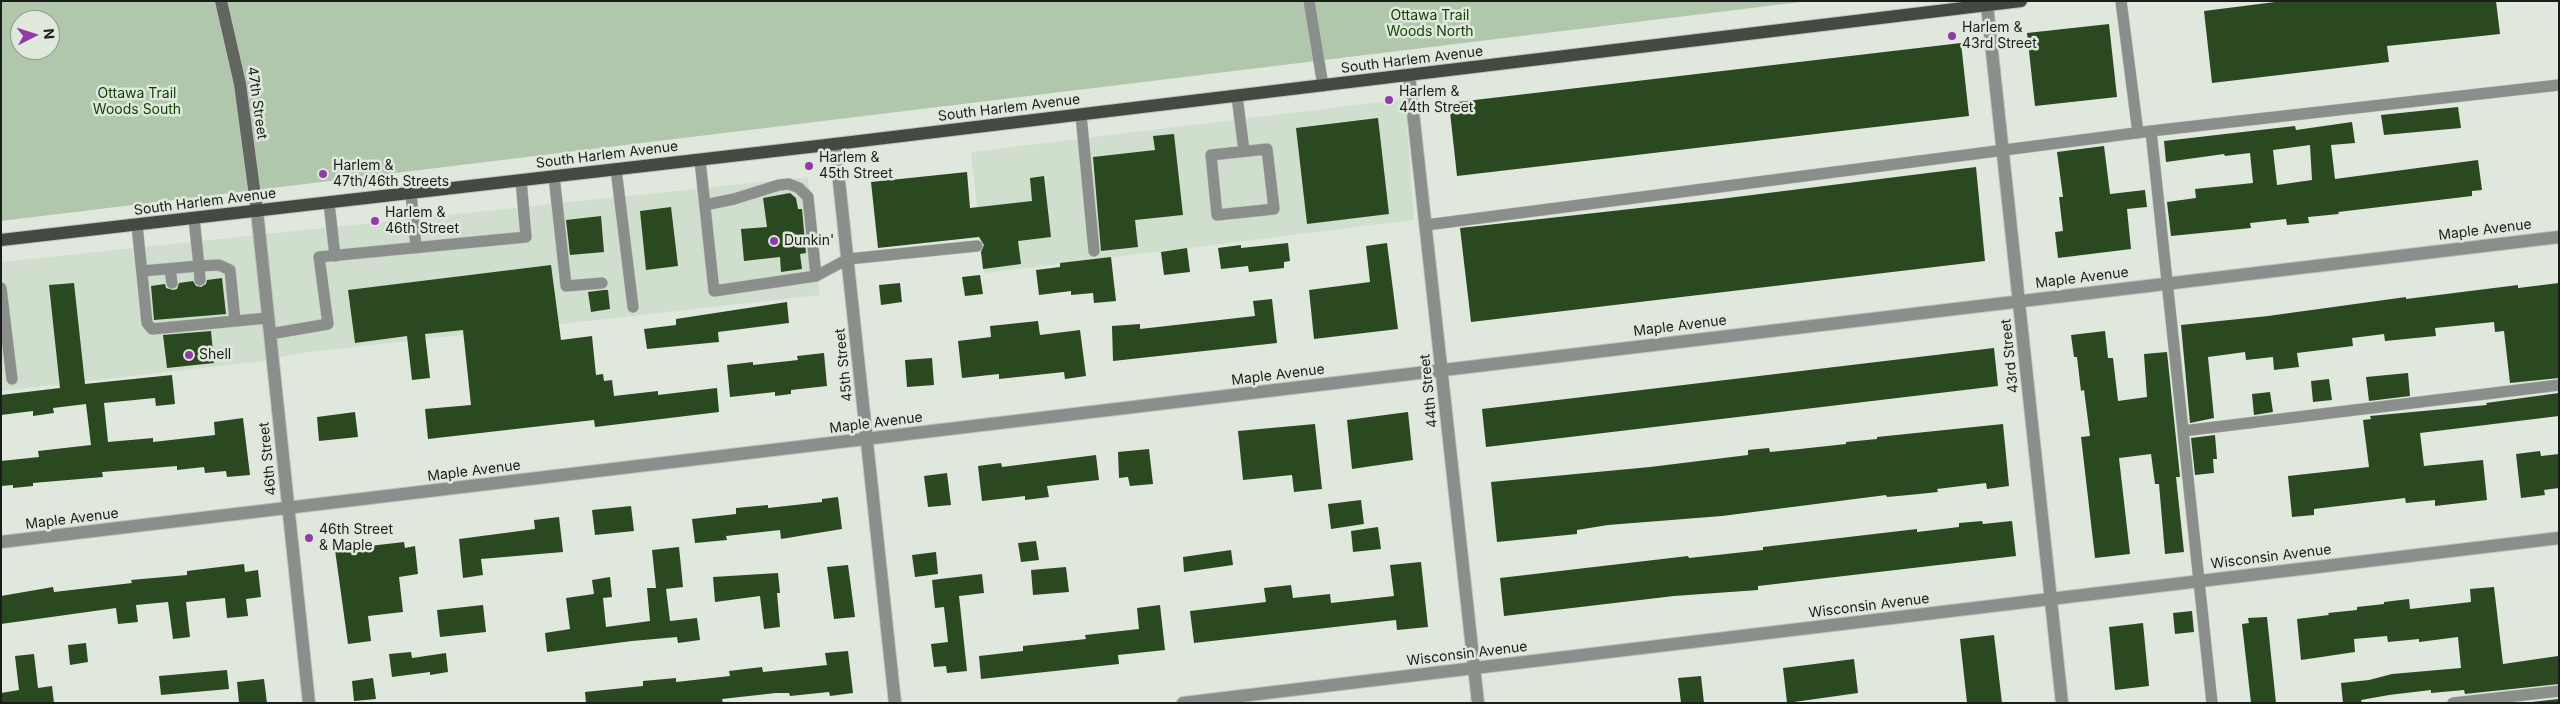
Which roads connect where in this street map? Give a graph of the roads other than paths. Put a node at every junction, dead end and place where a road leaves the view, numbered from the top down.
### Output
1 (221, 1) edge
2 (1309, 1) edge
3 (2021, 1) edge
4 (2121, 1) edge
5 (1987, 5) junction
6 (1410, 76) junction
7 (2559, 85) edge
8 (1324, 86) junction
9 (1237, 96) junction
10 (1081, 114) junction
11 (2151, 131) junction
12 (2138, 133) junction
13 (835, 144) junction
14 (2002, 150) junction
15 (1244, 151) junction
16 (700, 160) junction
17 (616, 169) junction
18 (554, 176) junction
19 (521, 180) junction
20 (411, 193) junction
21 (329, 203) junction
22 (705, 205) junction
23 (257, 211) junction
24 (194, 218) junction
25 (1426, 224) junction
26 (137, 225) junction
27 (2559, 237) edge
28 (1, 240) edge
29 (977, 246) dead end
30 (416, 248) junction
31 (1094, 251) dead end
32 (335, 256) junction
33 (848, 259) junction
34 (199, 266) junction
35 (170, 269) junction
36 (142, 271) junction
37 (816, 276) junction
38 (200, 280) dead end
39 (172, 283) dead end
40 (602, 283) dead end
41 (2167, 283) junction
42 (1, 288) edge
43 (2019, 301) junction
44 (632, 307) dead end
45 (267, 318) junction
46 (235, 321) junction
47 (270, 334) junction
48 (1442, 370) junction
49 (12, 379) dead end
50 (2559, 385) edge
51 (2183, 431) junction
52 (867, 439) junction
53 (288, 508) junction
54 (2559, 538) edge
55 (1, 542) edge
56 (2199, 581) junction
57 (2051, 599) junction
58 (1474, 668) junction
59 (2559, 692) edge
60 (309, 703) edge
61 (895, 703) edge
62 (1183, 703) edge
63 (1478, 703) edge
64 (2062, 703) edge
65 (2212, 703) edge
66 (2453, 703) edge

1 - 23 main road, 47th Street
2 - 8 lane
3 - 5 main road, South Harlem Avenue
4 - 12 lane
5 - 6 main road, South Harlem Avenue
5 - 14 street, 43rd Street
6 - 8 main road, South Harlem Avenue
6 - 25 street, 44th Street
7 - 11 lane
8 - 9 main road, South Harlem Avenue
9 - 10 main road, South Harlem Avenue
9 - 15 lane
10 - 13 main road, South Harlem Avenue
10 - 31 lane
11 - 12 lane
11 - 41 lane
12 - 14 lane
13 - 16 main road, South Harlem Avenue
13 - 33 street, 45th Street
14 - 25 lane
14 - 43 street, 43rd Street
15 - 15 lane
16 - 17 main road, South Harlem Avenue
16 - 22 lane
17 - 18 main road, South Harlem Avenue
17 - 44 lane
18 - 19 main road, South Harlem Avenue
18 - 40 lane
19 - 20 main road, South Harlem Avenue
19 - 30 lane
20 - 21 main road, South Harlem Avenue
20 - 30 lane
21 - 23 main road, South Harlem Avenue
21 - 32 lane
22 - 37 lane
22 - 37 lane
23 - 24 main road, South Harlem Avenue
23 - 45 street, 46th Street
24 - 26 main road, South Harlem Avenue
24 - 34 lane
25 - 48 street, 44th Street
26 - 28 main road, South Harlem Avenue
26 - 36 lane
27 - 41 street, Maple Avenue
29 - 33 lane
30 - 32 lane
32 - 47 lane
33 - 37 lane
33 - 52 street, 45th Street
34 - 35 lane
34 - 38 lane
34 - 46 lane
35 - 36 lane
35 - 39 lane
36 - 46 lane
41 - 43 street, Maple Avenue
41 - 51 lane
42 - 49 lane
43 - 48 street, Maple Avenue
43 - 57 street, 43rd Street
45 - 46 lane
45 - 47 street, 46th Street
47 - 53 street, 46th Street
48 - 52 street, Maple Avenue
48 - 58 street, 44th Street
50 - 51 lane
51 - 56 lane
52 - 53 street, Maple Avenue
52 - 61 street, 45th Street
53 - 55 street, Maple Avenue
53 - 60 street, 46th Street
54 - 56 street, Wisconsin Avenue
56 - 57 street, Wisconsin Avenue
56 - 65 lane
57 - 58 street, Wisconsin Avenue
57 - 64 street, 43rd Street
58 - 62 street, Wisconsin Avenue
58 - 63 street, 44th Street
59 - 66 lane

